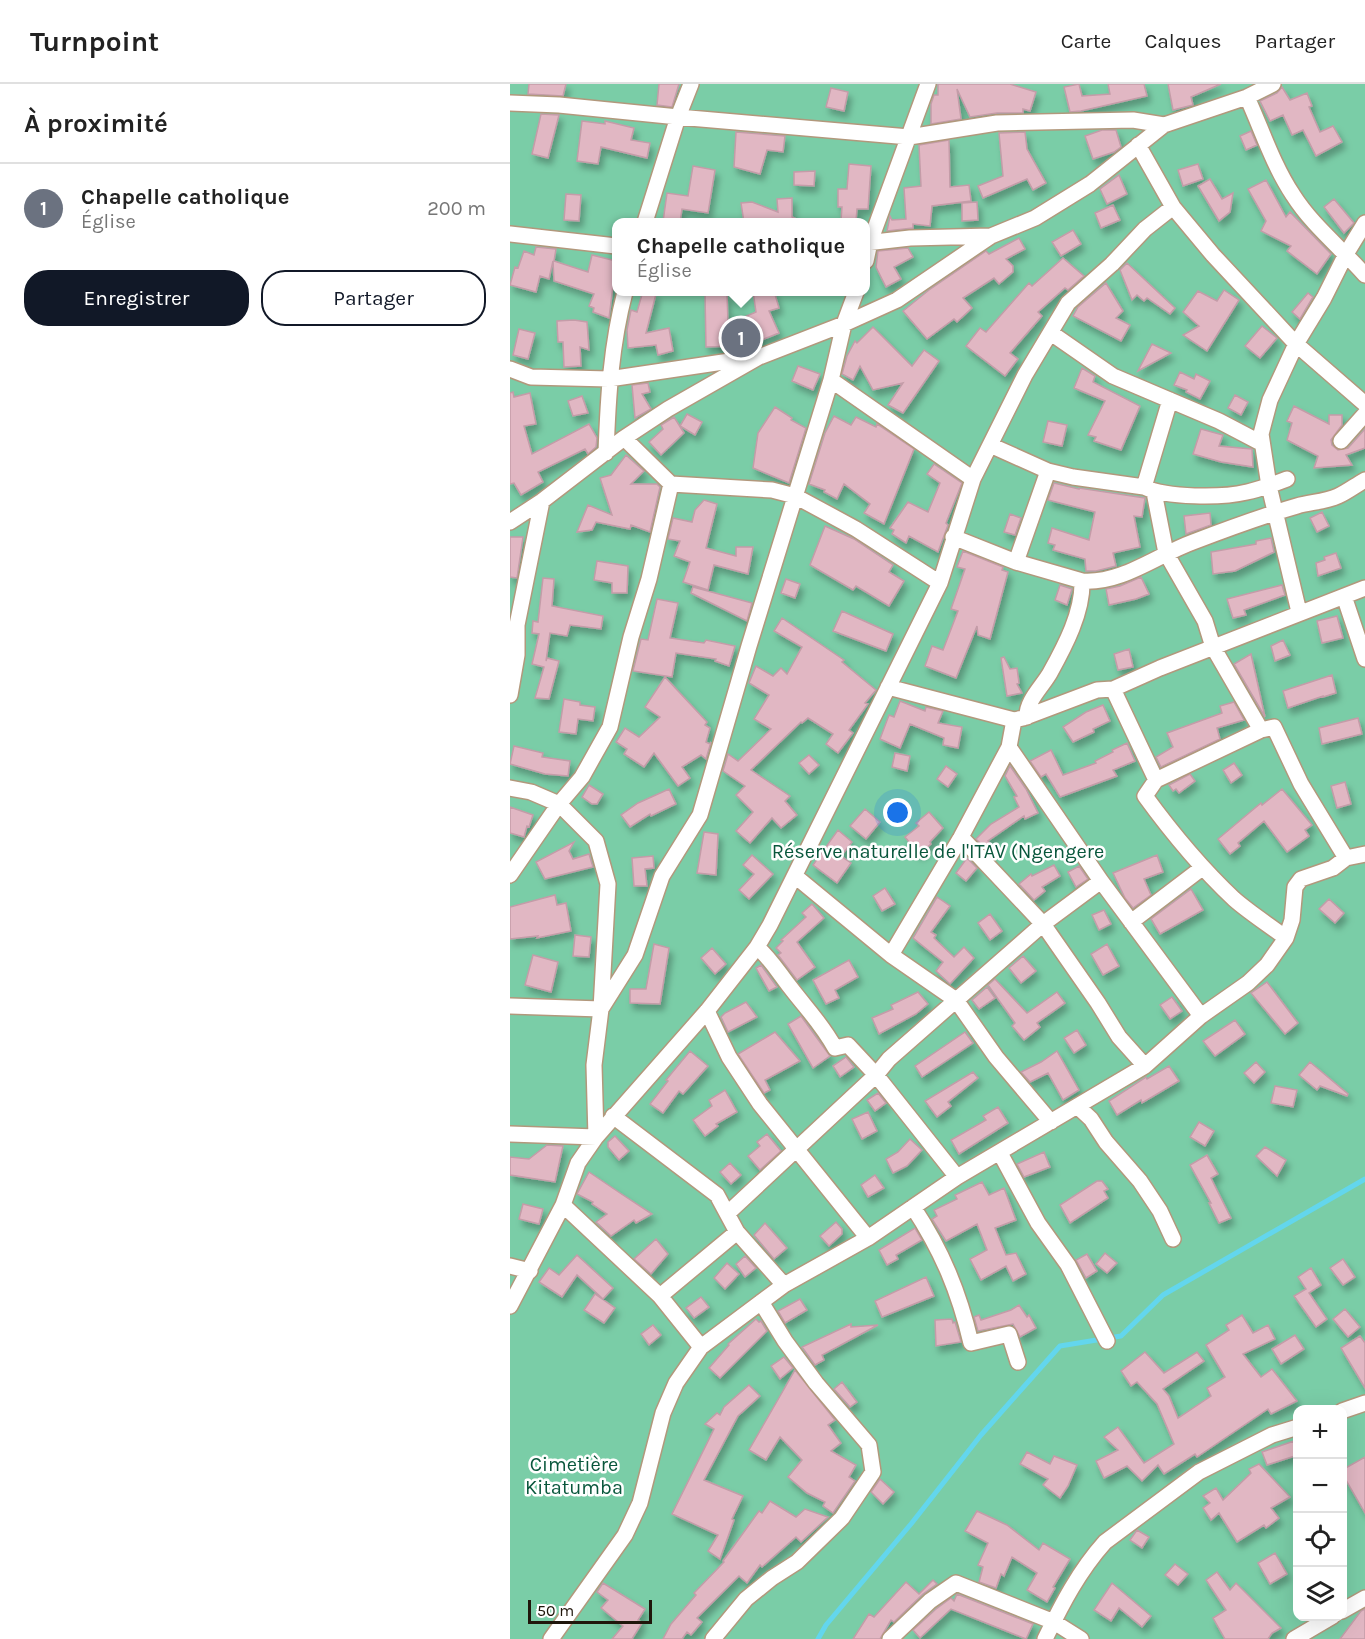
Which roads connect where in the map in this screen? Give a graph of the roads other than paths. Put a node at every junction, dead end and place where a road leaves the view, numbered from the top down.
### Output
1 (691, 84) edge
2 (928, 84) edge
3 (1235, 84) edge
4 (1273, 84) edge
5 (1242, 98) junction
6 (510, 102) edge
7 (678, 117) junction
8 (1164, 125) junction
9 (909, 137) junction
10 (1138, 145) junction
11 (1173, 207) junction
12 (646, 218) edge
13 (1365, 223) edge
14 (510, 234) edge
15 (991, 236) junction
16 (870, 238) edge
17 (870, 243) edge
18 (612, 246) edge
19 (1346, 254) junction
20 (1365, 275) edge
21 (624, 296) edge
22 (854, 296) edge
23 (844, 324) junction
24 (1051, 333) junction
25 (1296, 344) junction
26 (759, 357) junction
27 (510, 369) edge
28 (609, 379) junction
29 (831, 380) junction
30 (1170, 400) junction
31 (1365, 404) edge
32 (1365, 414) edge
33 (624, 438) junction
34 (1341, 441) dead end
35 (1261, 443) junction
36 (990, 445) junction
37 (606, 453) junction
38 (1048, 471) junction
39 (973, 479) junction
40 (1287, 479) dead end
41 (1365, 480) edge
42 (671, 484) junction
43 (1269, 486) junction
44 (1149, 490) junction
45 (795, 496) junction
46 (542, 501) junction
47 (1276, 513) junction
48 (510, 522) edge
49 (953, 537) junction
50 (1166, 553) junction
51 (1016, 562) junction
52 (1082, 581) junction
53 (940, 583) junction
54 (1365, 588) edge
55 (1344, 596) junction
56 (1299, 612) junction
57 (1213, 647) junction
58 (1365, 658) edge
59 (888, 687) junction
60 (1113, 689) junction
61 (510, 695) edge
62 (1021, 718) junction
63 (1261, 730) junction
64 (1009, 747) junction
65 (1156, 780) junction
66 (510, 788) edge
67 (559, 804) junction
68 (961, 837) junction
69 (1365, 854) edge
70 (1346, 858) junction
71 (1202, 868) junction
72 (510, 875) edge
73 (795, 876) junction
74 (1101, 881) junction
75 (1131, 922) junction
76 (1043, 924) junction
77 (1286, 938) junction
78 (757, 947) junction
79 (891, 955) junction
80 (956, 1000) junction
81 (510, 1006) edge
82 (601, 1009) junction
83 (706, 1011) junction
84 (1201, 1016) junction
85 (1145, 1066) junction
86 (876, 1075) junction
87 (1077, 1107) junction
88 (613, 1116) junction
89 (1051, 1122) junction
90 (510, 1134) edge
91 (596, 1137) junction
92 (795, 1150) junction
93 (1000, 1153) junction
94 (957, 1178) junction
95 (563, 1205) junction
96 (913, 1207) junction
97 (728, 1213) junction
98 (737, 1232) junction
99 (868, 1238) junction
100 (1173, 1239) dead end
101 (510, 1266) edge
102 (530, 1271) junction
103 (784, 1285) junction
104 (660, 1296) junction
105 (761, 1302) junction
106 (510, 1306) edge
107 (1107, 1341) dead end
108 (701, 1347) junction
109 (1018, 1362) dead end
110 (1365, 1403) edge
111 (1347, 1409) edge
112 (1293, 1429) edge
113 (1365, 1598) edge
114 (1347, 1608) edge
115 (1326, 1621) edge
116 (1053, 1622) junction
117 (551, 1639) edge
118 (713, 1639) edge
119 (891, 1639) edge
120 (1046, 1639) edge
121 (1081, 1639) edge
122 (1294, 1639) edge

1 - 7 street
2 - 9 street
3 - 5 street
4 - 5 street
5 - 8 street
5 - 19 street
6 - 7 street
7 - 9 street
7 - 12 street
8 - 9 street
8 - 10 street
9 - 16 street
10 - 11 street
10 - 15 street
11 - 24 street
11 - 25 street
13 - 19 street
14 - 18 street
15 - 17 street
15 - 23 street
19 - 20 street
19 - 25 street
21 - 28 street
22 - 23 street
23 - 26 street
23 - 29 street
24 - 30 street
24 - 36 street
25 - 31 street
25 - 35 street
26 - 28 street
26 - 33 street
27 - 28 street
28 - 37 street
29 - 39 street
29 - 45 street
30 - 35 street
30 - 44 street
32 - 34 street
33 - 37 street
33 - 42 street
35 - 43 street
36 - 38 street
36 - 39 street
37 - 46 street
38 - 44 street
38 - 51 street
39 - 49 street
40 - 43 street
41 - 47 street
42 - 45 street
42 - 67 street
43 - 44 street
43 - 47 street
44 - 50 street
45 - 53 street
45 - 82 street
46 - 48 street
46 - 61 street
47 - 50 street
47 - 56 street
49 - 51 street
49 - 53 street
50 - 52 street
50 - 57 street
51 - 52 street
52 - 62 street
53 - 59 street
54 - 55 street
55 - 56 street
55 - 58 street
56 - 57 street
57 - 60 street
57 - 63 street
59 - 62 street
59 - 73 street
60 - 62 street
60 - 65 street
62 - 64 street
63 - 65 street
63 - 70 street
64 - 68 street
64 - 74 street
65 - 71 street
66 - 67 street
67 - 72 street
67 - 82 street
68 - 76 street
68 - 79 street
69 - 70 street
70 - 77 street
71 - 75 street
71 - 77 street
73 - 78 street
73 - 79 street
74 - 75 street
74 - 76 street
75 - 84 street
76 - 80 street
76 - 85 street
77 - 84 street
78 - 83 street
78 - 86 street
79 - 80 street
80 - 86 street
80 - 89 street
81 - 82 street
82 - 91 street
83 - 88 street
83 - 92 street
84 - 85 street
85 - 87 street
86 - 92 street
86 - 94 street
87 - 89 street
87 - 100 street
88 - 91 street
88 - 97 street
89 - 93 street
90 - 91 street
91 - 95 street
92 - 97 street
92 - 99 street
93 - 94 street
93 - 107 street
94 - 96 street
95 - 102 street
95 - 104 street
96 - 99 street
96 - 109 street
97 - 98 street
98 - 103 street
98 - 104 street
99 - 103 street
101 - 102 street
102 - 106 street
103 - 105 street
104 - 108 street
105 - 108 street
105 - 118 street
108 - 117 street
110 - 111 street
112 - 116 street
113 - 114 street
115 - 122 street
116 - 119 street
116 - 120 street
116 - 121 street

